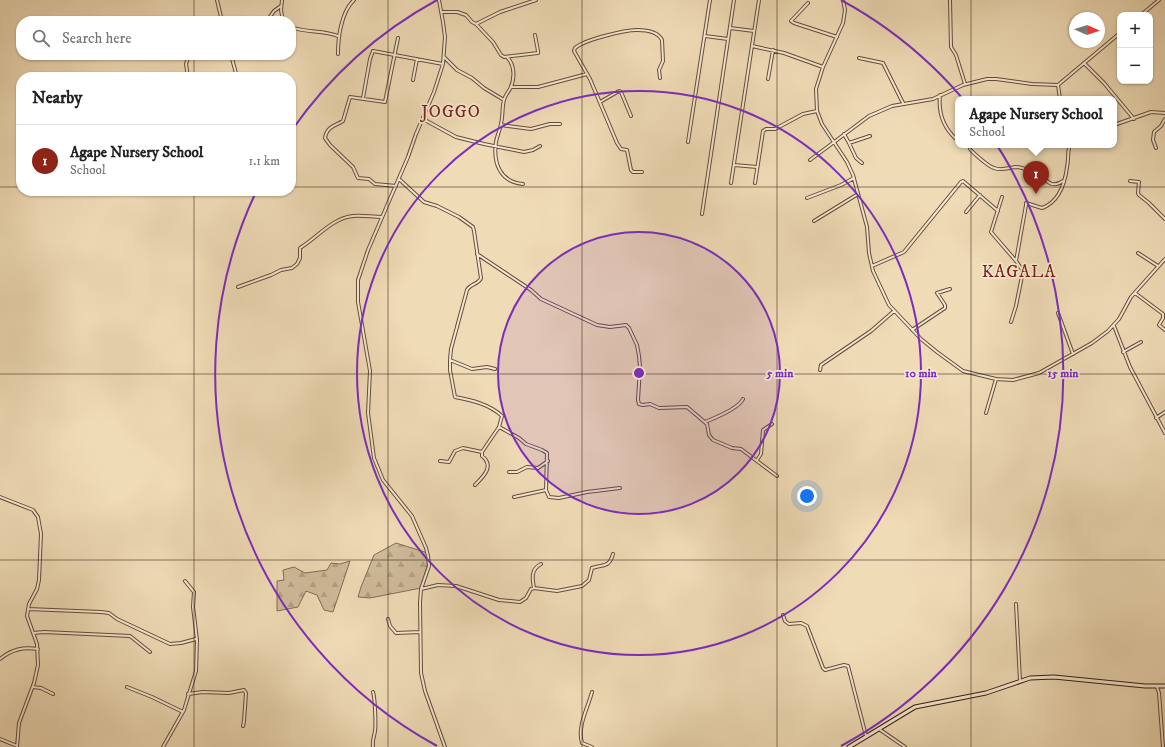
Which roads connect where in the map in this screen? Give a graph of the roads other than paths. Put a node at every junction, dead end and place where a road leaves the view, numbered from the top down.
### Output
1 (217, 0) edge
2 (282, 0) edge
3 (354, 0) edge
4 (438, 0) edge
5 (536, 0) edge
6 (710, 0) edge
7 (734, 0) edge
8 (759, 0) edge
9 (843, 0) edge
10 (950, 0) edge
11 (1159, 0) edge
12 (808, 3) dead end
13 (281, 6) junction
14 (441, 12) junction
15 (1145, 12) edge
16 (221, 16) edge
17 (270, 16) edge
18 (282, 16) edge
19 (476, 24) junction
20 (296, 28) edge
21 (730, 28) junction
22 (754, 31) junction
23 (535, 35) dead end
24 (338, 36) junction
25 (705, 36) junction
26 (1117, 36) edge
27 (837, 37) junction
28 (398, 38) dead end
29 (728, 39) junction
30 (752, 46) junction
31 (773, 50) junction
32 (338, 54) dead end
33 (395, 54) junction
34 (444, 57) junction
35 (507, 57) junction
36 (859, 58) dead end
37 (417, 59) junction
38 (187, 60) edge
39 (232, 60) edge
40 (1084, 62) junction
41 (443, 64) junction
42 (823, 67) junction
43 (187, 72) edge
44 (236, 72) edge
45 (587, 74) junction
46 (660, 78) dead end
47 (413, 80) dead end
48 (768, 80) dead end
49 (965, 84) junction
50 (1058, 85) junction
51 (511, 87) junction
52 (940, 95) junction
53 (1060, 96) edge
54 (1115, 96) edge
55 (363, 98) junction
56 (1117, 99) edge
57 (504, 100) junction
58 (600, 102) junction
59 (903, 103) junction
60 (817, 111) junction
61 (1165, 113) edge
62 (631, 116) dead end
63 (1134, 119) junction
64 (1165, 119) edge
65 (423, 120) junction
66 (560, 124) dead end
67 (1117, 124) edge
68 (501, 125) junction
69 (844, 134) junction
70 (870, 136) dead end
71 (955, 138) edge
72 (834, 141) junction
73 (688, 142) dead end
74 (848, 143) junction
75 (496, 146) junction
76 (540, 146) dead end
77 (1069, 148) edge
78 (1156, 148) dead end
79 (970, 149) dead end
80 (810, 160) dead end
81 (734, 164) junction
82 (862, 164) dead end
83 (757, 167) junction
84 (642, 172) dead end
85 (854, 178) junction
86 (399, 180) junction
87 (1064, 180) junction
88 (1130, 181) dead end
89 (731, 183) dead end
90 (755, 183) dead end
91 (523, 184) dead end
92 (396, 186) junction
93 (858, 194) junction
94 (980, 195) junction
95 (1002, 197) dead end
96 (807, 198) dead end
97 (998, 211) junction
98 (966, 212) dead end
99 (702, 214) dead end
100 (382, 217) junction
101 (1165, 219) edge
102 (814, 221) dead end
103 (1138, 253) dead end
104 (477, 254) junction
105 (1165, 259) edge
106 (1016, 261) junction
107 (872, 266) junction
108 (1158, 266) junction
109 (238, 287) dead end
110 (950, 290) dead end
111 (1135, 293) junction
112 (894, 311) junction
113 (1058, 313) dead end
114 (1012, 322) dead end
115 (1114, 326) junction
116 (912, 330) junction
117 (1165, 330) edge
118 (1141, 342) dead end
119 (1124, 352) junction
120 (1073, 354) junction
121 (450, 360) junction
122 (495, 369) dead end
123 (820, 370) dead end
124 (996, 379) junction
125 (743, 399) dead end
126 (1165, 412) edge
127 (986, 413) dead end
128 (1156, 418) junction
129 (705, 422) junction
130 (772, 424) dead end
131 (499, 427) junction
132 (1165, 433) edge
133 (482, 452) junction
134 (757, 460) junction
135 (440, 461) dead end
136 (548, 461) junction
137 (509, 472) dead end
138 (777, 476) dead end
139 (475, 485) dead end
140 (620, 488) dead end
141 (546, 490) junction
142 (514, 496) dead end
143 (0, 497) edge
144 (613, 554) dead end
145 (541, 564) dead end
146 (185, 581) dead end
147 (534, 588) junction
148 (421, 589) junction
149 (1016, 604) dead end
150 (28, 609) junction
151 (783, 615) dead end
152 (388, 619) dead end
153 (420, 632) junction
154 (33, 633) junction
155 (196, 639) junction
156 (38, 649) junction
157 (150, 652) dead end
158 (0, 659) edge
159 (1020, 681) junction
160 (1165, 686) edge
161 (32, 687) junction
162 (127, 687) dead end
163 (1157, 687) junction
164 (373, 692) dead end
165 (592, 692) dead end
166 (53, 694) dead end
167 (188, 694) junction
168 (183, 712) junction
169 (243, 726) dead end
170 (878, 729) junction
171 (866, 736) junction
172 (0, 739) edge
173 (17, 746) edge
174 (163, 747) edge
175 (373, 747) edge
176 (444, 747) edge
177 (592, 747) edge
178 (849, 747) edge
179 (905, 747) edge
180 (1163, 747) edge

1 - 16 street
2 - 13 street
3 - 24 street
4 - 14 street
5 - 19 street
6 - 25 street
7 - 21 street
8 - 22 street
9 - 27 street
10 - 49 street
11 - 15 street
12 - 27 street
13 - 17 street
13 - 18 street
14 - 19 street
14 - 34 street
19 - 35 street
20 - 24 street
21 - 22 street
21 - 29 street
22 - 30 street
23 - 35 street
24 - 32 street
25 - 29 street
25 - 73 street
26 - 40 street
27 - 42 street
28 - 33 street
29 - 99 street
30 - 31 street
30 - 81 street
31 - 42 street
31 - 48 street
33 - 37 street
33 - 55 street
33 - 55 street
34 - 41 street
34 - 57 street
35 - 51 street
36 - 59 street
37 - 41 street
37 - 47 street
38 - 43 street
39 - 44 street
40 - 50 street
40 - 54 street
41 - 65 street
42 - 60 street
45 - 46 street
45 - 51 street
45 - 58 street
49 - 50 street
49 - 52 street
50 - 53 street
51 - 57 street
52 - 59 street
52 - 71 street
55 - 92 street
56 - 63 street
57 - 68 street
58 - 62 street
58 - 84 street
59 - 69 street
60 - 72 street
60 - 83 street
61 - 63 street
63 - 67 street
64 - 78 street
65 - 75 street
65 - 86 street
66 - 68 street
68 - 75 street
69 - 72 street
69 - 74 street
70 - 74 street
72 - 80 street
72 - 85 street
74 - 82 street
75 - 76 street
75 - 91 street
77 - 87 street
79 - 87 street
81 - 83 street
81 - 89 street
83 - 90 street
85 - 93 street
85 - 96 street
86 - 92 street
86 - 104 street
87 - 106 street
88 - 101 street
92 - 100 street
93 - 102 street
93 - 107 street
94 - 97 street
94 - 98 street
94 - 107 street
95 - 97 street
97 - 106 street
100 - 109 street
100 - 148 street
103 - 108 street
104 - 121 street
104 - 129 street
105 - 108 street
106 - 114 street
107 - 112 street
108 - 111 street
110 - 116 street
111 - 115 street
111 - 117 street
112 - 116 street
112 - 123 street
113 - 120 street
115 - 119 street
115 - 120 street
116 - 124 street
118 - 119 street
119 - 128 street
120 - 124 street
121 - 122 street
121 - 131 street
124 - 127 street
125 - 129 street
126 - 128 street
128 - 132 street
129 - 134 street
130 - 134 street
131 - 133 street
131 - 136 street
133 - 135 street
133 - 139 street
134 - 138 street
136 - 137 street
136 - 141 street
140 - 141 street
141 - 142 street
143 - 150 street
144 - 147 street
145 - 147 street
146 - 155 street
147 - 148 street
148 - 153 street
149 - 159 street
150 - 154 street
150 - 155 street
151 - 171 street
152 - 153 street
153 - 176 street
154 - 156 street
154 - 157 street
155 - 167 street
156 - 158 street
156 - 161 street
159 - 163 street
159 - 170 street
160 - 163 street
161 - 166 street
161 - 173 street
162 - 168 street
163 - 180 street
164 - 175 street
165 - 177 street
167 - 168 street
167 - 169 street
168 - 174 street
170 - 171 street
170 - 179 street
171 - 178 street
172 - 173 street

